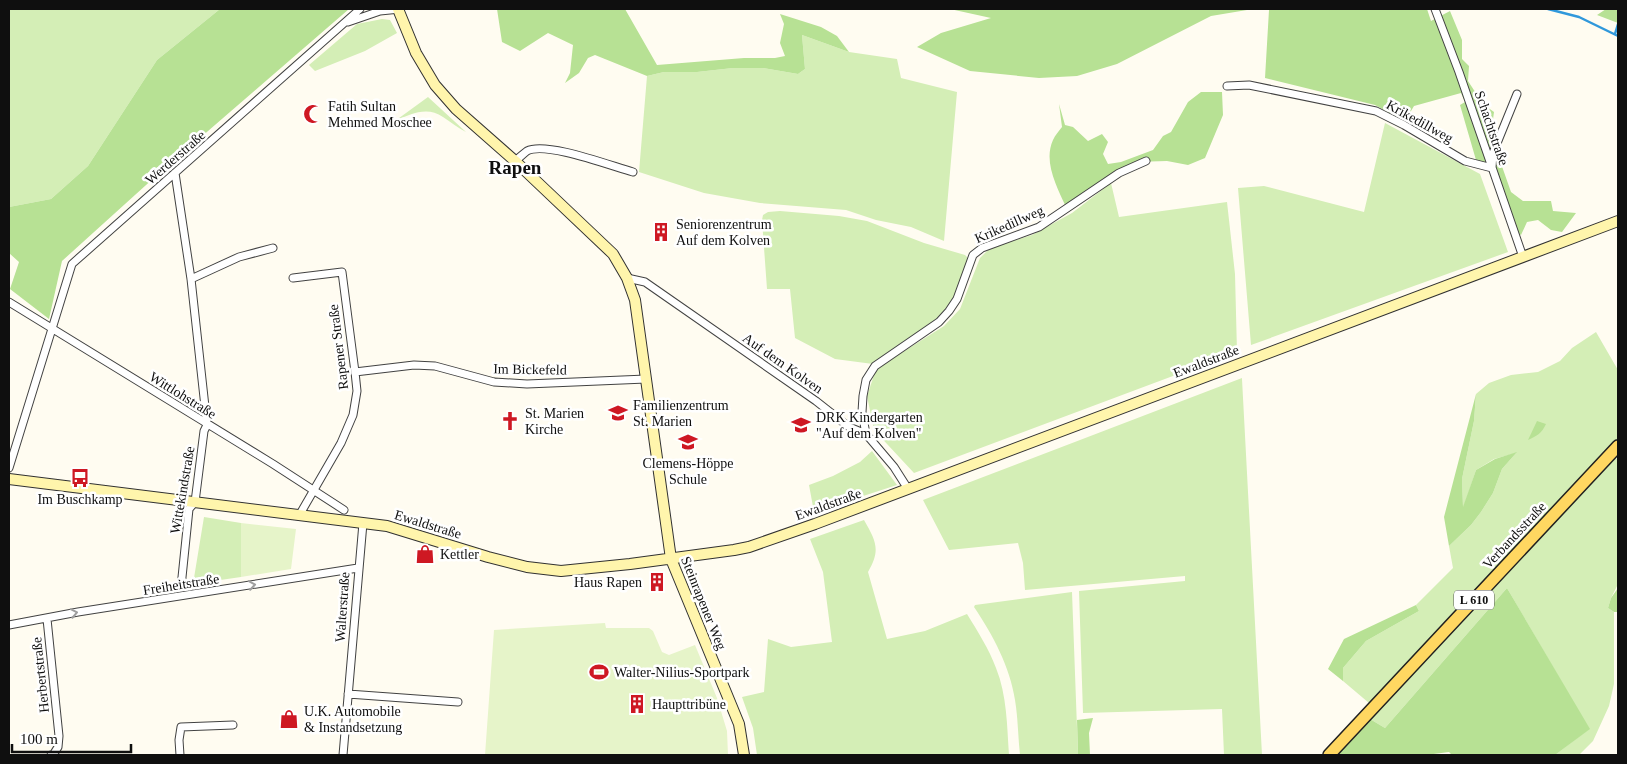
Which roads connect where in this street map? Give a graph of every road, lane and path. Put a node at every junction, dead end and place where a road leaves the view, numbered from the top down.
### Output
1 (360, 9) edge
2 (398, 9) edge
3 (1435, 11) edge
4 (345, 22) junction
5 (1227, 86) dead end
6 (1517, 94) dead end
7 (515, 161) junction
8 (1146, 161) dead end
9 (1492, 168) junction
10 (633, 172) dead end
11 (175, 173) junction
12 (1618, 221) edge
13 (273, 248) dead end
14 (1523, 257) junction
15 (293, 278) dead end
16 (627, 278) junction
17 (191, 279) junction
18 (9, 302) edge
19 (51, 328) junction
20 (355, 372) junction
21 (646, 379) junction
22 (207, 425) junction
23 (866, 434) junction
24 (1618, 446) edge
25 (9, 468) edge
26 (9, 479) edge
27 (908, 489) junction
28 (314, 492) junction
29 (195, 502) junction
30 (344, 510) dead end
31 (300, 514) junction
32 (363, 523) junction
33 (671, 559) junction
34 (358, 568) junction
35 (181, 587) dead end
36 (47, 619) junction
37 (9, 625) edge
38 (348, 694) junction
39 (458, 702) dead end
40 (233, 725) dead end
41 (51, 755) edge
42 (180, 755) edge
43 (343, 755) edge
44 (744, 755) edge
45 (1329, 755) edge

1 - 4 street, Werderstraße
2 - 4 street, Werderstraße
2 - 7 street, Steinrapener Weg
3 - 9 street, Schachtstraße
4 - 11 street, Werderstraße
5 - 9 street, Krikedillweg
6 - 9 street
7 - 10 street
7 - 16 street, Steinrapener Weg
8 - 23 street, Krikedillweg
9 - 14 street, Schachtstraße
11 - 17 street, Wittekindstraße
11 - 19 street, Werderstraße
12 - 14 street, Ewaldstraße
13 - 17 street
14 - 27 street, Ewaldstraße
15 - 20 street, Rapener Straße
16 - 21 street, Steinrapener Weg
16 - 23 street, Auf dem Kolven
17 - 22 street, Wittekindstraße
18 - 19 street, Wittlohstraße
19 - 22 street, Wittlohstraße
19 - 25 street
20 - 21 street, Im Bickefeld
20 - 28 street, Rapener Straße
21 - 33 street, Steinrapener Weg
22 - 28 street, Wittlohstraße
22 - 29 street, Wittekindstraße
23 - 27 street, Auf dem Kolven
24 - 45 main road, Verbandsstraße / L 610
26 - 29 street, Ewaldstraße
27 - 33 street, Ewaldstraße
28 - 30 street, Wittlohstraße
28 - 31 street, Rapener Straße
29 - 31 street, Ewaldstraße
29 - 35 street, Wittekindstraße
31 - 32 street, Ewaldstraße
32 - 33 street, Ewaldstraße
32 - 34 street, Walterstraße
33 - 44 street, Steinrapener Weg
36 -> 34 street, Freiheitstraße
34 - 38 street, Walterstraße
36 - 37 street, Freiheitstraße
36 - 41 street, Herbertstraße
38 - 39 street
38 - 43 street, Walterstraße
40 - 42 street

